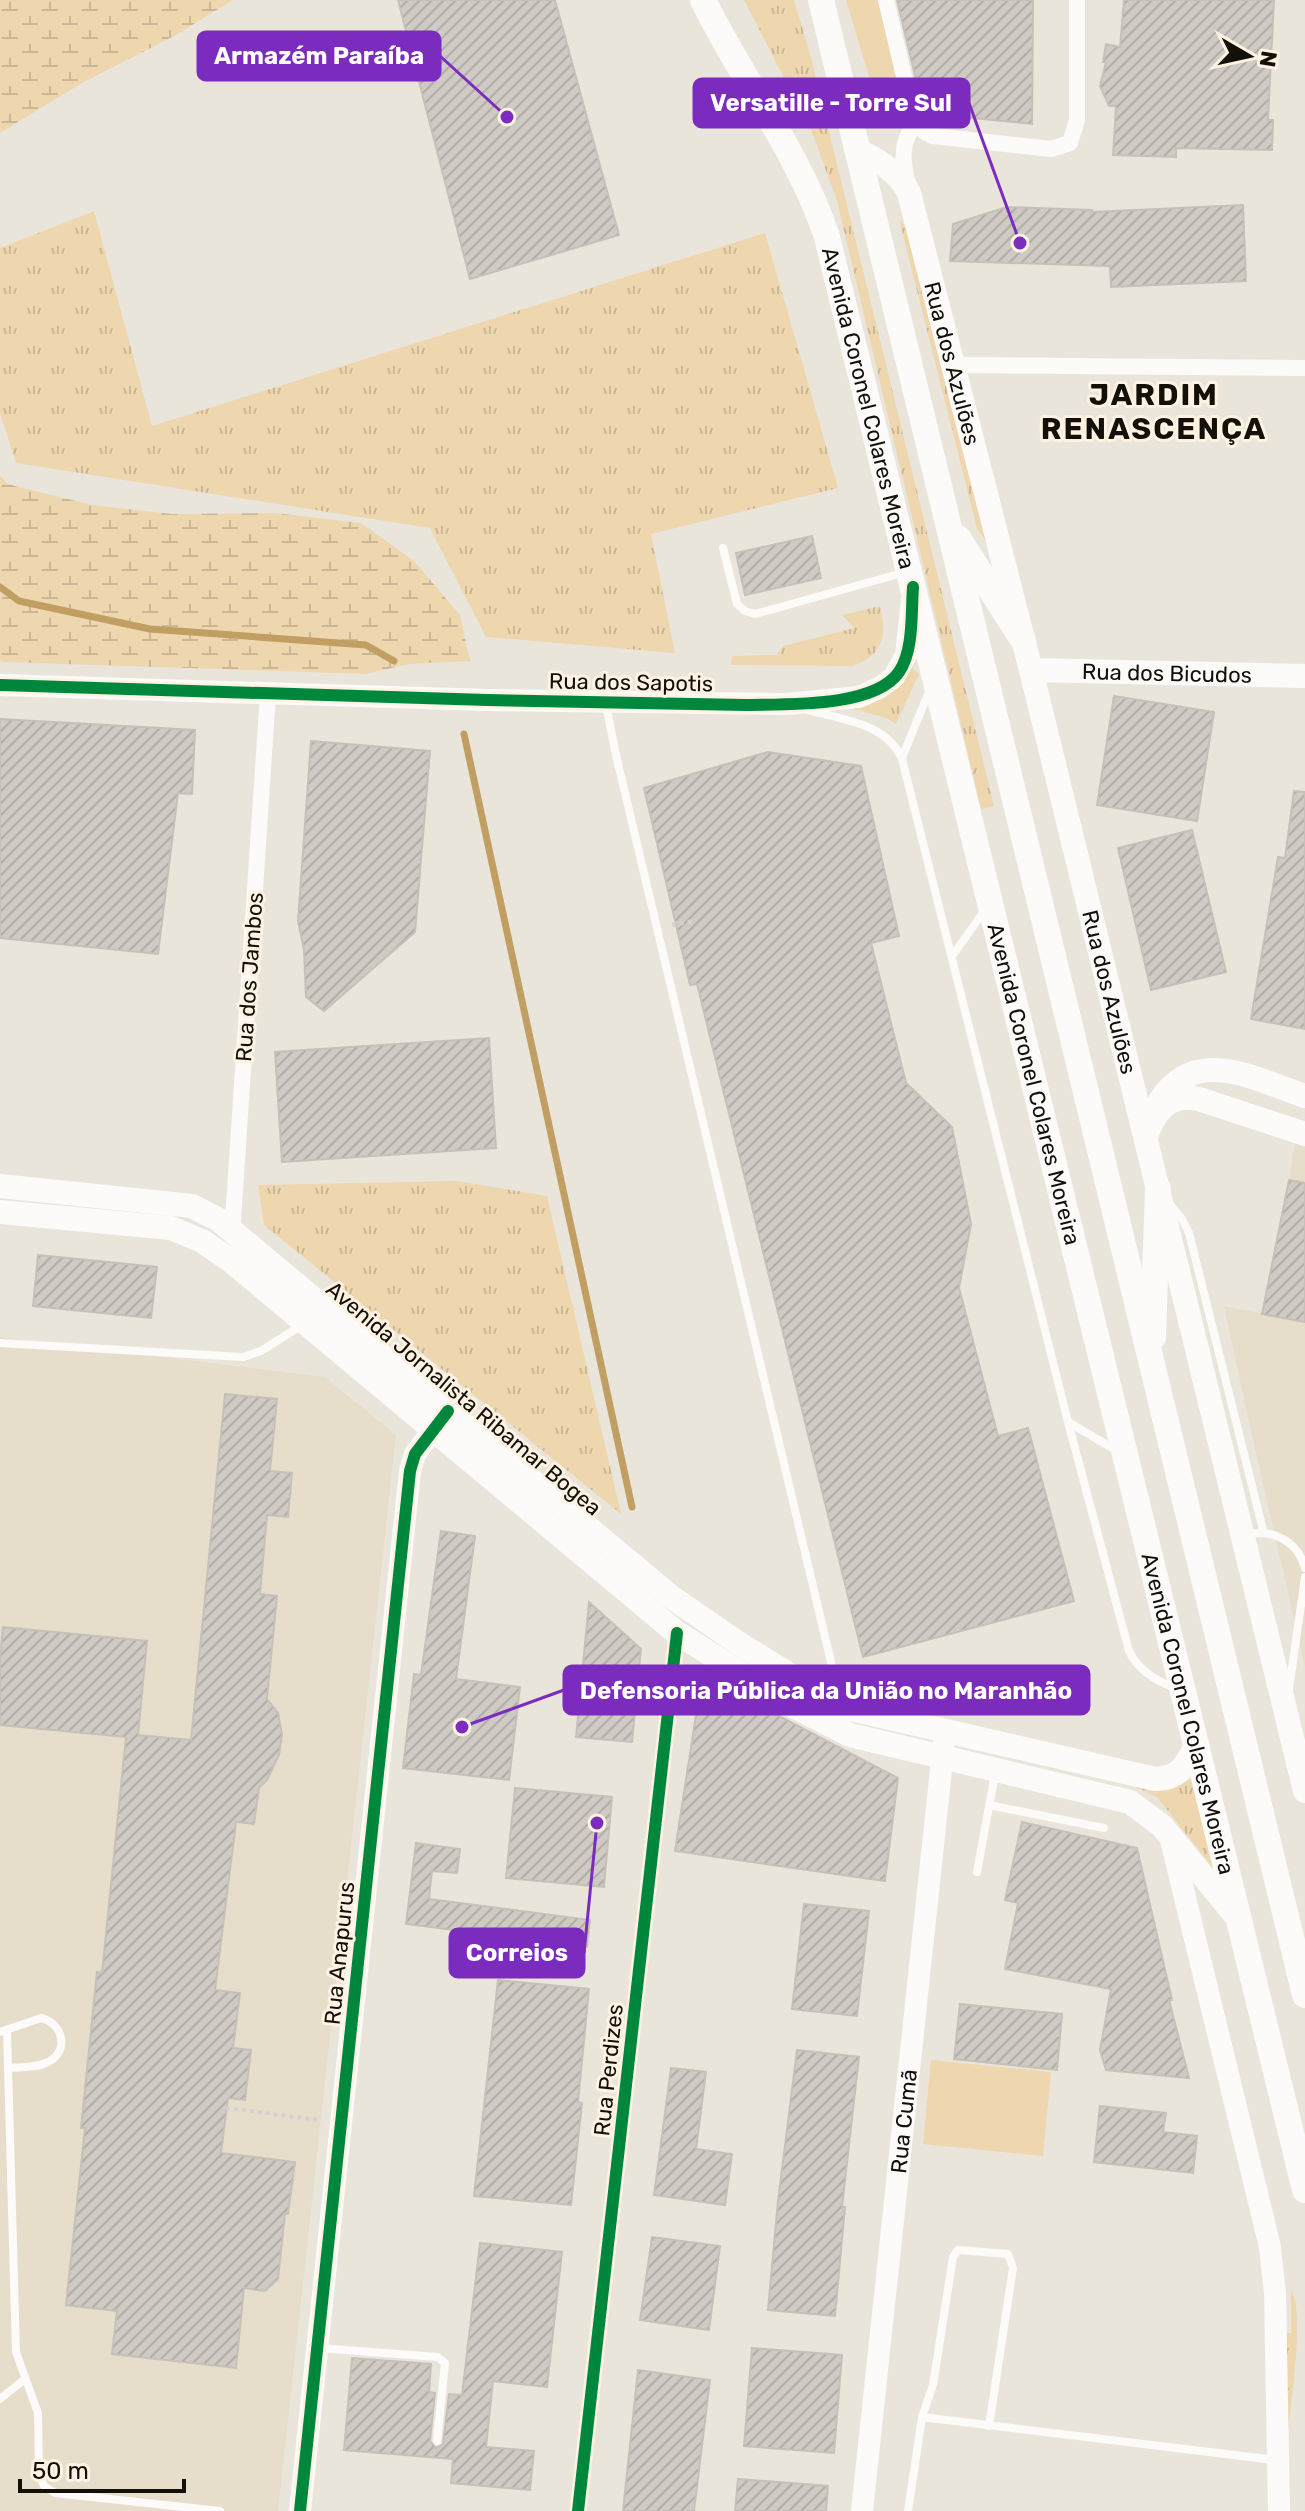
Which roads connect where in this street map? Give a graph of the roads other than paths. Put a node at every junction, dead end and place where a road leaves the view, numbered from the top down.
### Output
1 (821, 0) edge
2 (886, 0) edge
3 (1077, 0) edge
4 (707, 7) edge
5 (915, 123) junction
6 (856, 149) junction
7 (909, 193) junction
8 (953, 365) junction
9 (1305, 368) edge
10 (945, 518) junction
11 (723, 548) dead end
12 (911, 579) junction
13 (1023, 640) junction
14 (1031, 670) junction
15 (1305, 676) edge
16 (935, 677) junction
17 (0, 685) edge
18 (268, 694) junction
19 (606, 700) junction
20 (787, 704) junction
21 (902, 759) junction
22 (991, 903) junction
23 (952, 956) junction
24 (1305, 1096) edge
25 (1149, 1128) junction
26 (1305, 1134) edge
27 (0, 1186) edge
28 (1158, 1189) junction
29 (0, 1212) edge
30 (232, 1231) junction
31 (230, 1260) junction
32 (305, 1323) junction
33 (0, 1343) edge
34 (1152, 1369) junction
35 (440, 1421) junction
36 (1068, 1422) junction
37 (1127, 1457) junction
38 (1253, 1534) junction
39 (1305, 1568) edge
40 (1305, 1577) edge
41 (677, 1633) junction
42 (1184, 1691) junction
43 (842, 1707) junction
44 (1286, 1713) junction
45 (943, 1744) junction
46 (1197, 1744) junction
47 (996, 1768) junction
48 (1305, 1791) edge
49 (989, 1805) junction
50 (1104, 1828) dead end
51 (1170, 1836) junction
52 (977, 1872) dead end
53 (1241, 1923) junction
54 (1305, 1995) edge
55 (4, 2032) edge
56 (8, 2068) junction
57 (5, 2132) edge
58 (11, 2182) junction
59 (0, 2183) edge
60 (1305, 2190) edge
61 (317, 2347) junction
62 (25, 2379) junction
63 (0, 2399) edge
64 (922, 2417) junction
65 (989, 2426) junction
66 (437, 2441) dead end
67 (1276, 2460) junction
68 (220, 2511) edge
69 (300, 2511) edge
70 (578, 2511) edge
71 (862, 2511) edge
72 (908, 2511) edge
73 (1279, 2511) edge

1 - 6 main road, Avenida Coronel Colares Moreira
2 - 5 street
3 - 5 street
4 - 12 main road, Avenida Coronel Colares Moreira
5 - 7 street, Rua dos Azulões
6 - 7 main road, Rua dos Azulões
6 - 10 main road, Avenida Coronel Colares Moreira
7 - 8 main road, Rua dos Azulões
8 - 9 street
8 - 13 main road, Rua dos Azulões
10 - 13 main road
10 - 34 main road, Avenida Coronel Colares Moreira
11 - 12 lane
12 - 16 main road, Avenida Coronel Colares Moreira
12 - 20 street, Rua dos Sapotis
13 - 14 main road, Rua dos Azulões
14 - 15 main road, Rua dos Bicudos
14 - 25 main road, Rua dos Azulões
16 - 21 lane
16 - 22 main road, Avenida Coronel Colares Moreira
17 - 18 street, Rua dos Sapotis
18 - 19 street, Rua dos Sapotis
18 - 30 street, Rua dos Jambos
19 - 20 street, Rua dos Sapotis
19 - 43 lane
20 - 21 lane
21 - 23 lane
22 - 23 lane
22 - 37 main road, Avenida Coronel Colares Moreira
23 - 36 lane
24 - 25 main road
25 - 26 main road
25 - 28 main road, Rua dos Azulões
27 - 30 main road, Avenida Jornalista Ribamar Bogea
28 - 34 main road
28 - 38 main road, Rua dos Azulões
29 - 31 main road, Avenida Jornalista Ribamar Bogea
30 - 31 street, Rua dos Jambos
30 - 35 main road, Avenida Jornalista Ribamar Bogea
31 - 32 main road, Avenida Jornalista Ribamar Bogea
32 - 33 lane
32 - 35 main road, Avenida Jornalista Ribamar Bogea
34 - 54 main road, Avenida Coronel Colares Moreira
35 - 41 main road, Avenida Jornalista Ribamar Bogea
35 - 43 main road, Avenida Jornalista Ribamar Bogea
35 - 61 street, Rua Anapurus
36 - 37 lane
36 - 42 lane
37 - 42 main road, Avenida Coronel Colares Moreira
38 - 39 lane
38 - 44 main road, Rua dos Azulões
40 - 44 lane
41 - 45 main road, Avenida Jornalista Ribamar Bogea
41 - 70 street, Rua Perdizes
42 - 46 main road, Avenida Coronel Colares Moreira
43 - 45 main road, Avenida Jornalista Ribamar Bogea
44 - 48 main road, Rua dos Azulões
45 - 46 main road, Avenida Jornalista Ribamar Bogea
45 - 47 main road, Avenida Jornalista Ribamar Bogea
45 - 71 street, Rua Cumã
46 - 53 main road, Avenida Coronel Colares Moreira
47 - 49 lane
47 - 51 main road, Avenida Jornalista Ribamar Bogea
49 - 50 lane
49 - 52 lane
51 - 53 main road, Avenida Jornalista Ribamar Bogea
51 - 67 street
53 - 60 main road, Avenida Coronel Colares Moreira
55 - 56 lane
55 - 56 lane
56 - 57 lane
57 - 58 lane
58 - 59 lane
58 - 62 lane
61 - 66 lane
61 - 69 street, Rua Anapurus
62 - 63 lane
62 - 68 lane
64 - 65 lane
64 - 65 lane
64 - 72 lane
65 - 67 lane
67 - 73 street

